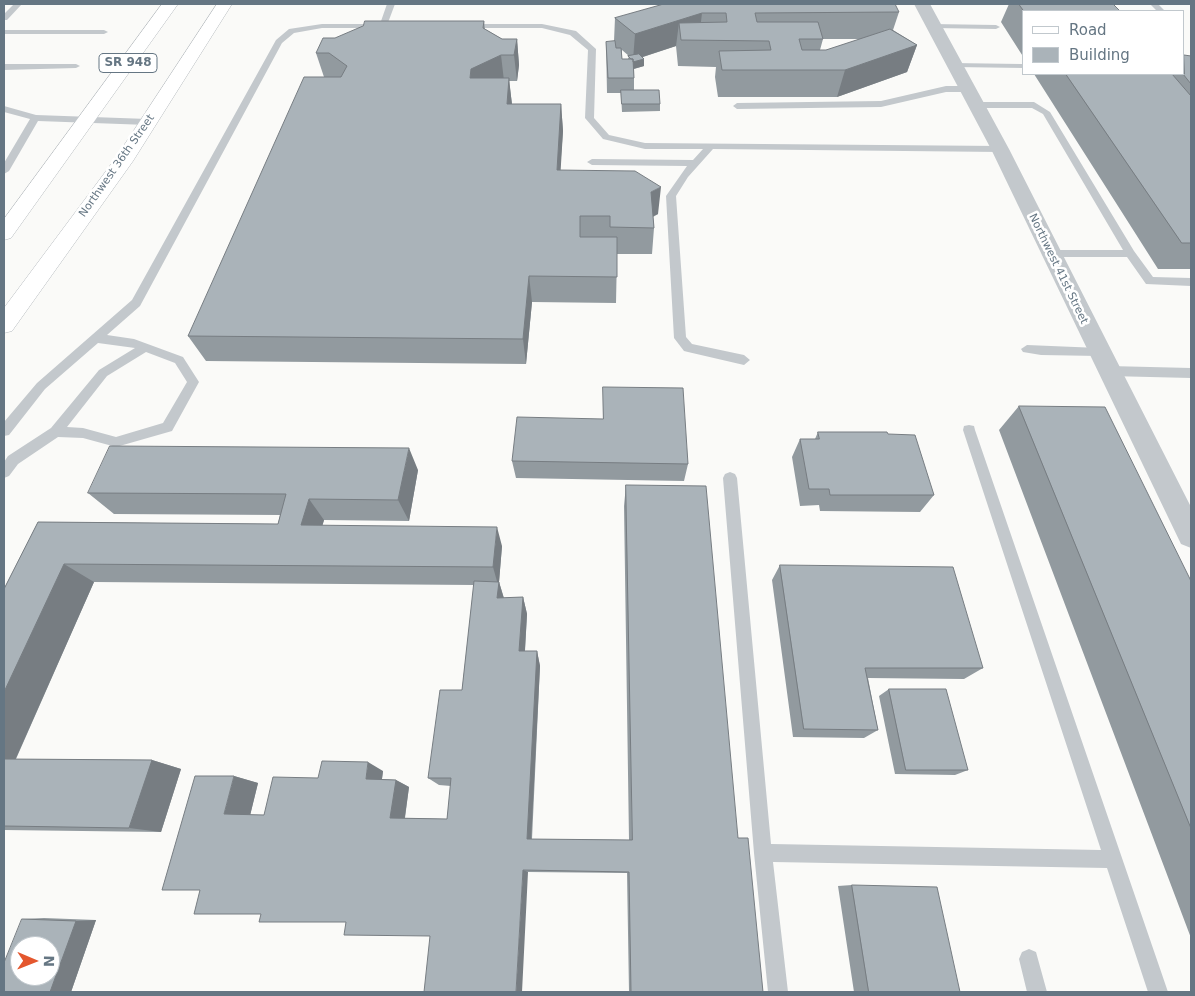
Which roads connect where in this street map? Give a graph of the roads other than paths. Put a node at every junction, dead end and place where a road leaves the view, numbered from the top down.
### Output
1 (18, 4) edge
2 (170, 4) edge
3 (224, 4) edge
4 (391, 4) edge
5 (922, 4) edge
6 (4, 18) edge
7 (452, 26) edge
8 (934, 26) junction
9 (996, 27) dead end
10 (4, 32) edge
11 (104, 32) dead end
12 (955, 65) junction
13 (76, 66) dead end
14 (1021, 66) dead end
15 (4, 67) edge
16 (972, 97) junction
17 (737, 106) dead end
18 (4, 109) edge
19 (35, 118) junction
20 (85, 121) junction
21 (148, 122) junction
22 (711, 146) junction
23 (1000, 149) junction
24 (592, 162) dead end
25 (696, 163) junction
26 (4, 171) edge
27 (4, 233) edge
28 (1130, 253) junction
29 (1051, 254) junction
30 (1191, 282) edge
31 (4, 325) edge
32 (96, 338) junction
33 (146, 347) junction
34 (1027, 349) dead end
35 (1099, 352) junction
36 (744, 360) dead end
37 (1109, 371) junction
38 (1191, 373) edge
39 (969, 430) dead end
40 (4, 431) edge
41 (56, 432) junction
42 (4, 472) edge
43 (730, 478) dead end
44 (1191, 535) edge
45 (763, 853) junction
46 (1114, 859) junction
47 (1029, 960) dead end
48 (778, 992) edge
49 (1037, 992) edge
50 (1158, 992) edge

1 - 6 lane
2 - 20 main road, SR 948
3 - 21 main road, Northwest 36th Street / SR 948
4 - 32 lane
5 - 8 street, Northwest 41st Street
7 - 22 lane
8 - 9 lane
8 - 12 street, Northwest 41st Street
10 - 11 lane
12 - 14 lane
12 - 16 street, Northwest 41st Street
13 - 15 lane
16 - 17 lane
16 - 23 street, Northwest 41st Street
16 - 28 lane
18 - 19 lane
19 - 20 lane
19 - 26 lane
20 - 21 lane
20 - 27 main road, SR 948
21 - 31 main road, Northwest 36th Street / SR 948
22 - 23 lane
22 - 25 lane
23 - 29 street, Northwest 41st Street
24 - 25 lane
25 - 36 lane
28 - 29 lane
28 - 30 lane
29 - 35 street, Northwest 41st Street
32 - 33 lane
32 - 40 lane
33 - 41 lane
33 - 41 lane
34 - 35 lane
35 - 37 street, Northwest 41st Street
37 - 38 lane
37 - 44 street, Northwest 41st Street
39 - 46 lane
41 - 42 lane
43 - 45 lane
45 - 46 lane
45 - 48 lane
46 - 50 lane
47 - 49 lane

